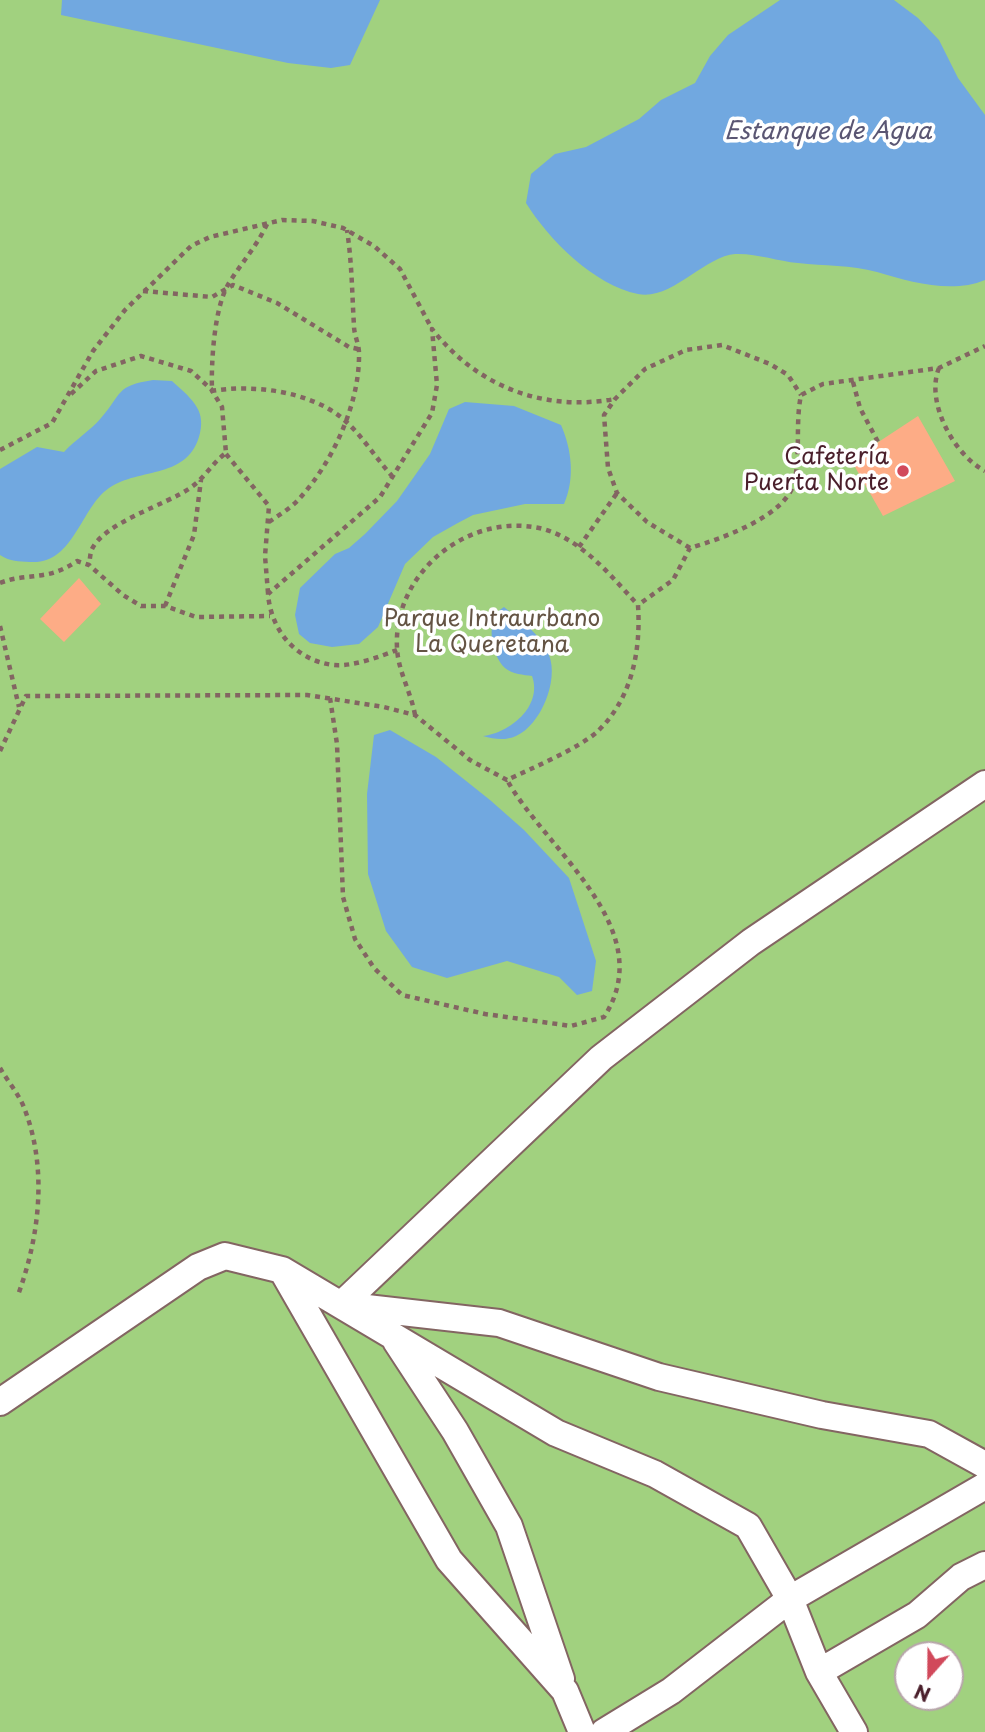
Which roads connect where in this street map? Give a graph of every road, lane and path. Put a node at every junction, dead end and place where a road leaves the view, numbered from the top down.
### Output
1 (267, 223) junction
2 (347, 230) junction
3 (228, 286) junction
4 (142, 292) junction
5 (432, 329) junction
6 (985, 345) edge
7 (359, 349) junction
8 (939, 369) junction
9 (853, 382) junction
10 (212, 391) junction
11 (801, 395) junction
12 (68, 396) junction
13 (615, 399) junction
14 (345, 422) junction
15 (878, 442) dead end
16 (0, 450) edge
17 (226, 453) junction
18 (985, 471) edge
19 (392, 476) junction
20 (201, 479) junction
21 (617, 493) junction
22 (269, 522) junction
23 (579, 547) junction
24 (690, 548) junction
25 (89, 565) junction
26 (0, 583) edge
27 (268, 594) junction
28 (638, 605) junction
29 (165, 606) junction
30 (270, 616) junction
31 (0, 626) edge
32 (397, 650) junction
33 (330, 698) junction
34 (20, 708) junction
35 (415, 715) junction
36 (0, 751) edge
37 (507, 780) junction
38 (985, 784) edge
39 (0, 1068) edge
40 (282, 1270) junction
41 (18, 1295) dead end
42 (341, 1305) junction
43 (394, 1337) junction
44 (0, 1402) edge
45 (985, 1465) edge
46 (985, 1486) edge
47 (985, 1565) edge
48 (790, 1599) junction
49 (819, 1672) junction
50 (565, 1691) junction
51 (582, 1732) edge
52 (604, 1732) edge
53 (854, 1732) edge

1 - 2 path
1 - 3 path
1 - 4 path
2 - 5 path
2 - 7 path
3 - 4 path
3 - 7 path
3 - 10 path
4 - 12 path
5 - 13 path
5 - 19 path
6 - 8 path
7 - 14 path
8 - 9 path
8 - 18 path
9 - 11 path
9 - 15 path
10 - 12 path
10 - 14 path
10 - 17 path
11 - 13 path
11 - 24 path
12 - 16 path
13 - 21 path
14 - 19 path
14 - 22 path
17 - 20 path
17 - 22 path
19 - 27 path
20 - 25 path
20 - 29 path
21 - 23 path
21 - 24 path
22 - 27 path
23 - 28 path
23 - 32 path
24 - 28 path
25 - 26 path
25 - 29 path
27 - 30 path
28 - 37 path
29 - 30 path
30 - 32 path
31 - 34 path
32 - 35 path
33 - 34 path
33 - 35 path
33 - 37 path
34 - 36 path
35 - 37 path
38 - 42 street
39 - 41 path
40 - 42 street
40 - 44 street
40 - 50 street
42 - 43 street
42 - 45 street
43 - 48 street
43 - 50 street
46 - 48 street
47 - 49 street
48 - 49 street
48 - 52 street
49 - 53 street
50 - 51 street

